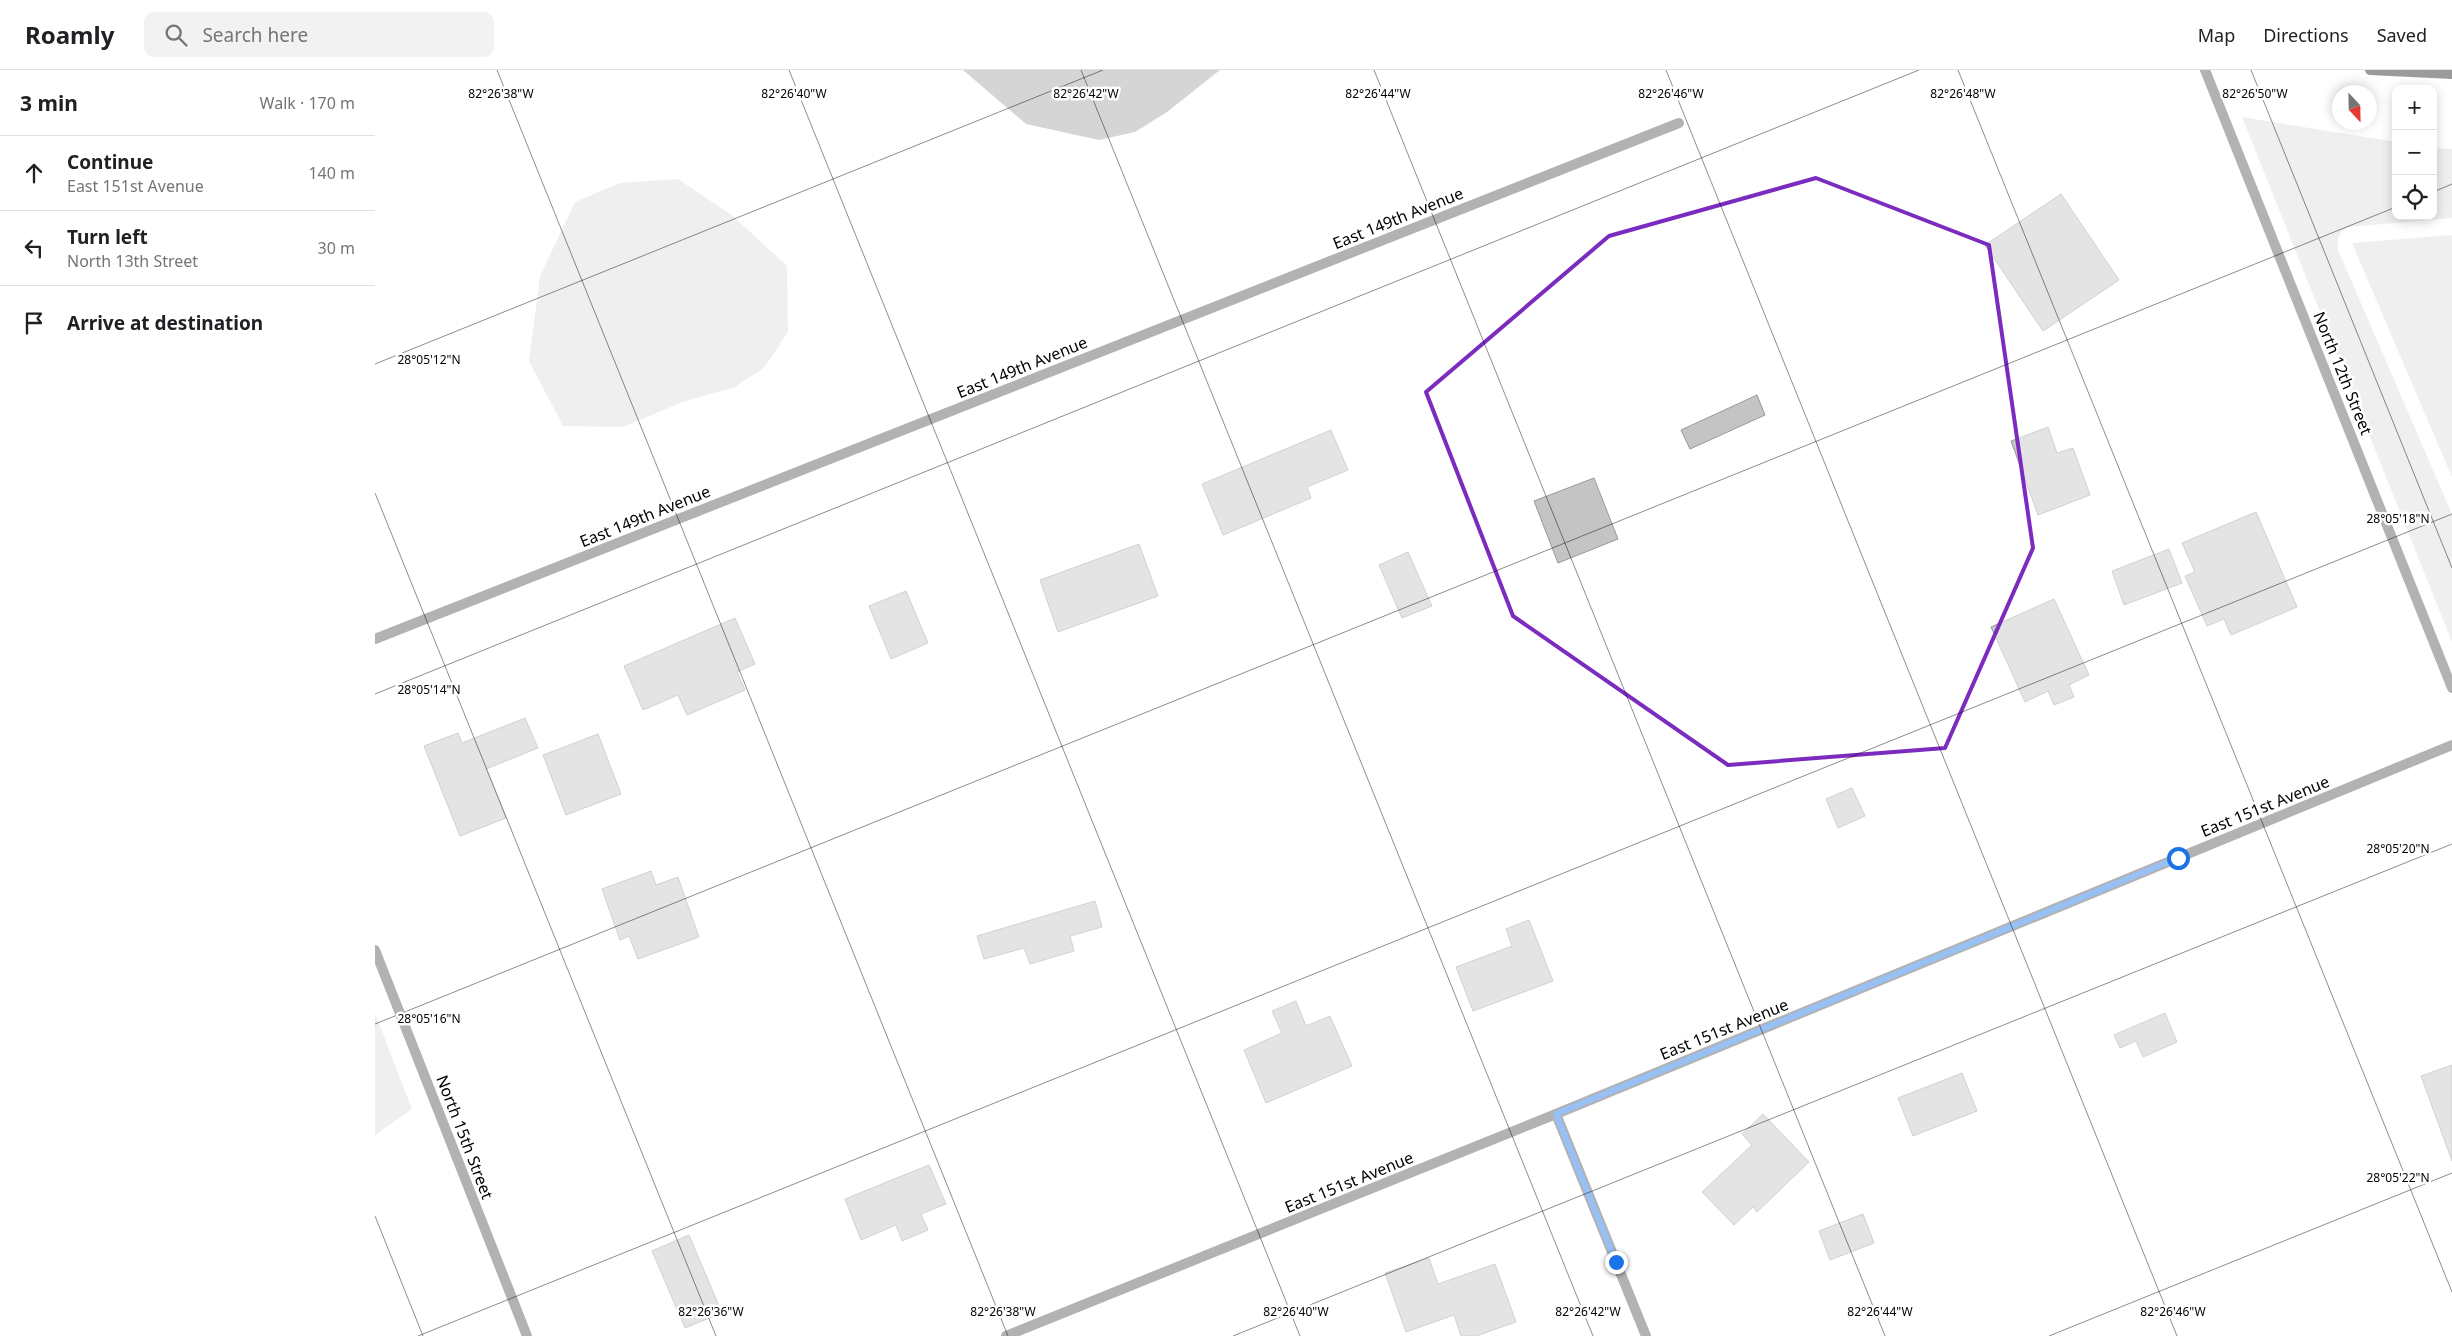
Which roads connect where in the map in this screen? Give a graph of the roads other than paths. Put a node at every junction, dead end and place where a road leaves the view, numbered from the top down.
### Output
1 (2205, 70) edge
2 (2370, 70) edge
3 (2452, 74) edge
4 (1679, 123) dead end
5 (375, 639) edge
6 (2452, 688) edge
7 (2452, 745) edge
8 (375, 950) edge
9 (1556, 1114) junction
10 (527, 1336) edge
11 (1006, 1336) edge
12 (1646, 1336) edge

1 - 6 street, North 12th Street
2 - 3 main road
4 - 5 street, East 149th Avenue
7 - 9 street, East 151st Avenue
8 - 10 street, North 15th Street
9 - 11 street, East 151st Avenue
9 - 12 street

